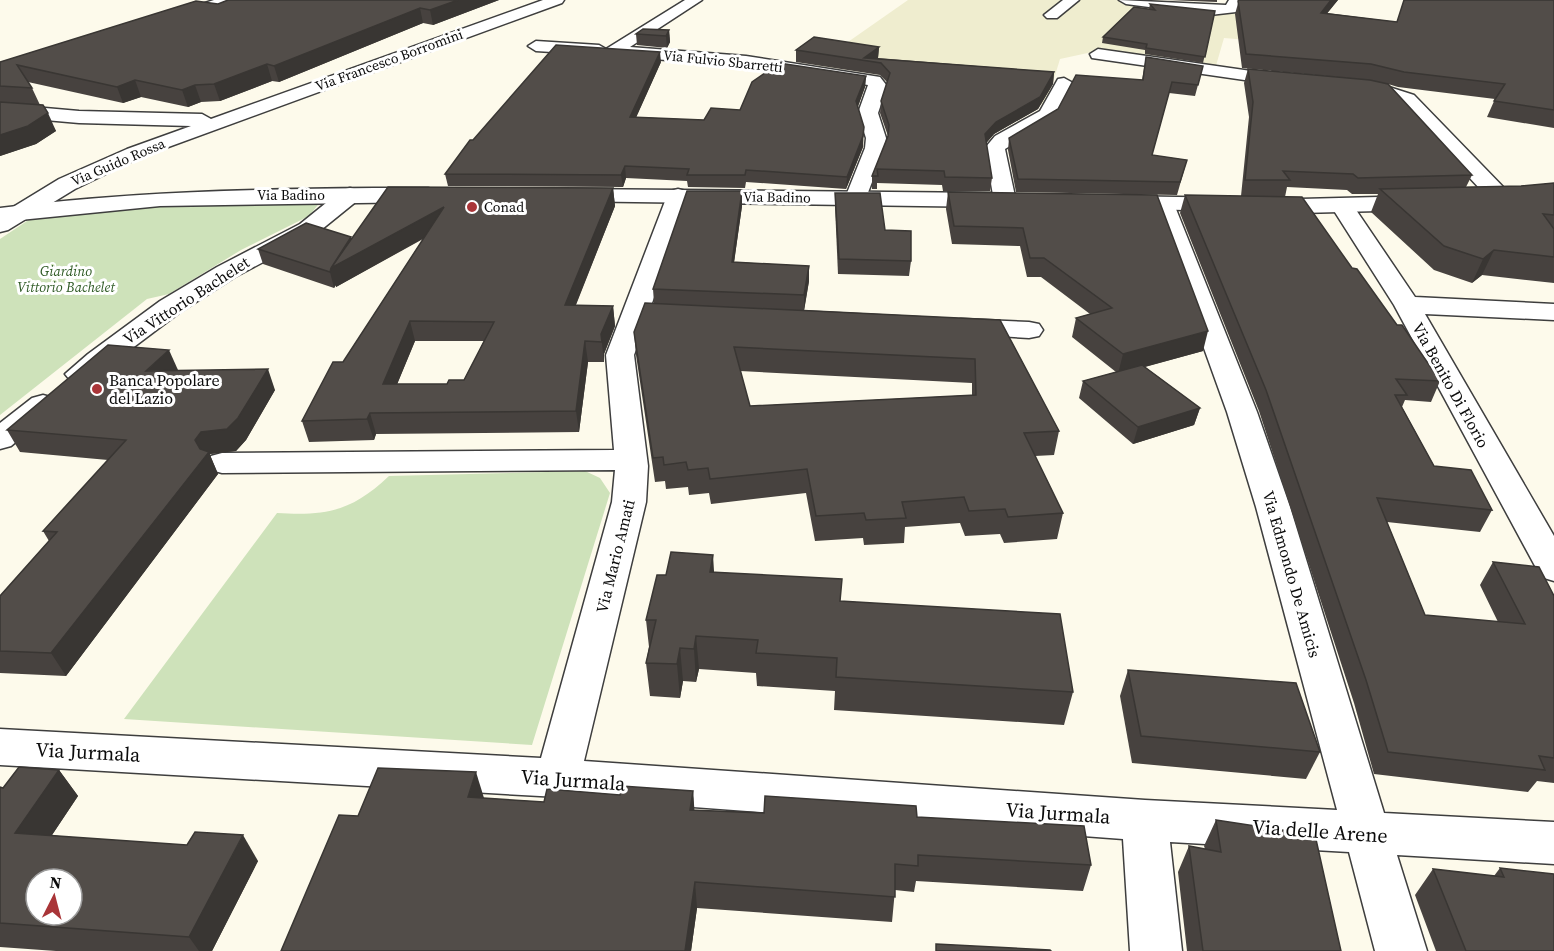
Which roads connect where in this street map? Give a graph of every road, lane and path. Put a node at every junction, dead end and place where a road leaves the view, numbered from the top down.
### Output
1 (229, 0) edge
2 (557, 0) edge
3 (695, 0) edge
4 (1072, 0) edge
5 (1126, 0) edge
6 (1236, 0) edge
7 (1052, 15) dead end
8 (164, 20) edge
9 (536, 46) dead end
10 (613, 51) junction
11 (1098, 54) dead end
12 (1064, 83) dead end
13 (1309, 84) edge
14 (1338, 86) edge
15 (0, 110) edge
16 (126, 118) junction
17 (222, 121) junction
18 (161, 133) junction
19 (350, 195) junction
20 (447, 195) edge
21 (552, 196) edge
22 (678, 196) junction
23 (856, 198) junction
24 (1479, 200) edge
25 (1089, 203) edge
26 (1433, 203) edge
27 (1163, 204) junction
28 (1342, 206) junction
29 (6, 218) edge
30 (1407, 304) junction
31 (1554, 312) edge
32 (936, 327) edge
33 (1029, 330) dead end
34 (0, 439) edge
35 (631, 460) junction
36 (222, 463) dead end
37 (1554, 568) edge
38 (0, 747) edge
39 (558, 778) junction
40 (1145, 820) junction
41 (1366, 834) junction
42 (1554, 843) edge
43 (1156, 951) edge
44 (1401, 951) edge

1 - 8 street
2 - 17 street, Via Francesco Borromini
3 - 10 street, Via Fulvio Sbarretti
4 - 7 street
5 - 6 street
9 - 10 street
10 - 23 street, Via Fulvio Sbarretti
11 - 13 street
12 - 23 street, Via Badino
14 - 24 street
15 - 16 street
16 - 17 street
16 - 18 street
17 - 18 street, Via Guido Rossa
18 - 29 street, Via Guido Rossa
19 - 20 street, Via Badino
19 - 29 street, Via Badino
19 - 34 street, Via Vittorio Bachelet
21 - 22 street, Via Badino
22 - 23 street, Via Badino
22 - 35 street, Via Mario Amati
25 - 27 street
26 - 28 street
27 - 28 street
27 - 41 street, Via Edmondo De Amicis
28 - 30 street, Via Benito Di Florio
30 - 31 street
30 - 37 street, Via Benito Di Florio
32 - 33 street
35 - 36 street
35 - 39 street, Via Mario Amati
38 - 39 street, Via Jurmala
39 - 40 street, Via Jurmala
40 - 41 street, Via delle Arene
40 - 43 street
41 - 42 street, Via delle Arene
41 - 44 street, Via Edmondo De Amicis

